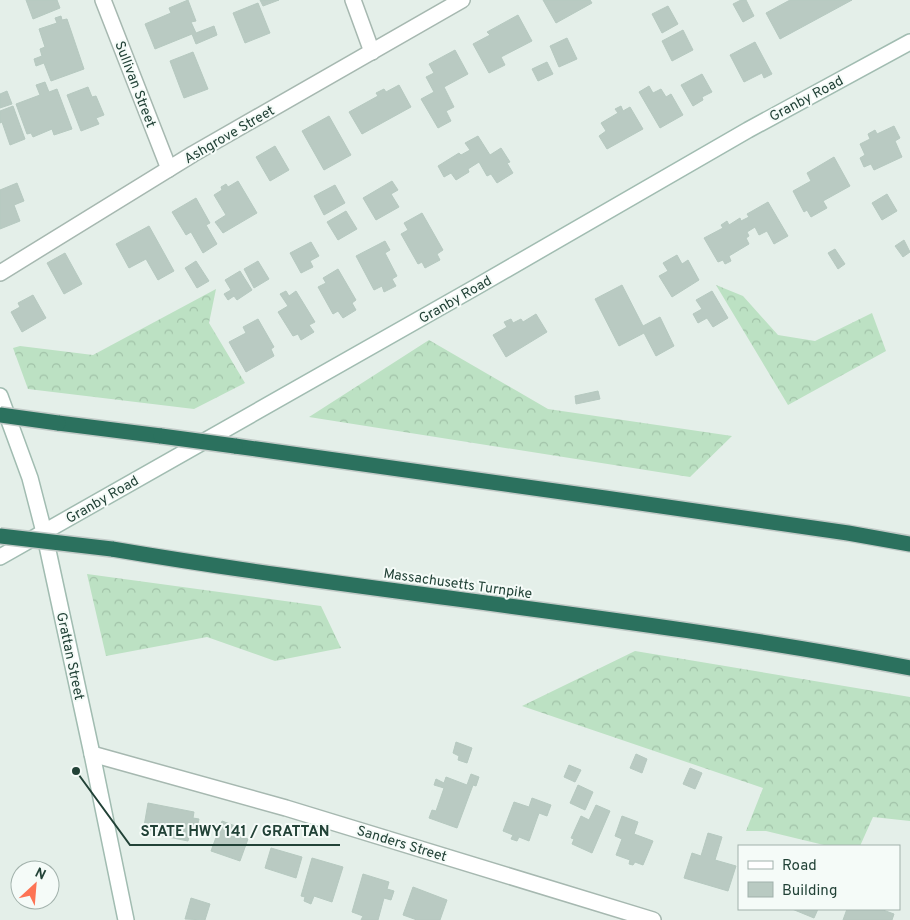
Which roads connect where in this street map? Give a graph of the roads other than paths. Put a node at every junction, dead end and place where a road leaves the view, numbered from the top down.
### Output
1 (103, 0) edge
2 (352, 0) edge
3 (462, 0) edge
4 (910, 42) edge
5 (372, 52) junction
6 (169, 168) junction
7 (0, 273) edge
8 (0, 396) edge
9 (0, 415) edge
10 (44, 532) junction
11 (0, 536) edge
12 (910, 544) edge
13 (0, 557) edge
14 (910, 668) edge
15 (92, 754) junction
16 (609, 914) edge
17 (126, 920) edge
18 (653, 920) edge

1 - 6 main road, Sullivan Street
2 - 5 main road
3 - 5 main road, Ashgrove Street
4 - 10 main road, Granby Road
5 - 6 main road, Ashgrove Street
6 - 7 main road, Ashgrove Street
8 - 10 main road, Grattan Street
9 - 12 highway, bridge
10 - 13 main road, Granby Road
10 - 15 main road, Grattan Street
11 - 14 highway, Massachusetts Turnpike, bridge
15 - 16 main road, Sanders Street
15 - 17 main road, Grattan Street
16 - 18 main road, Sanders Street

